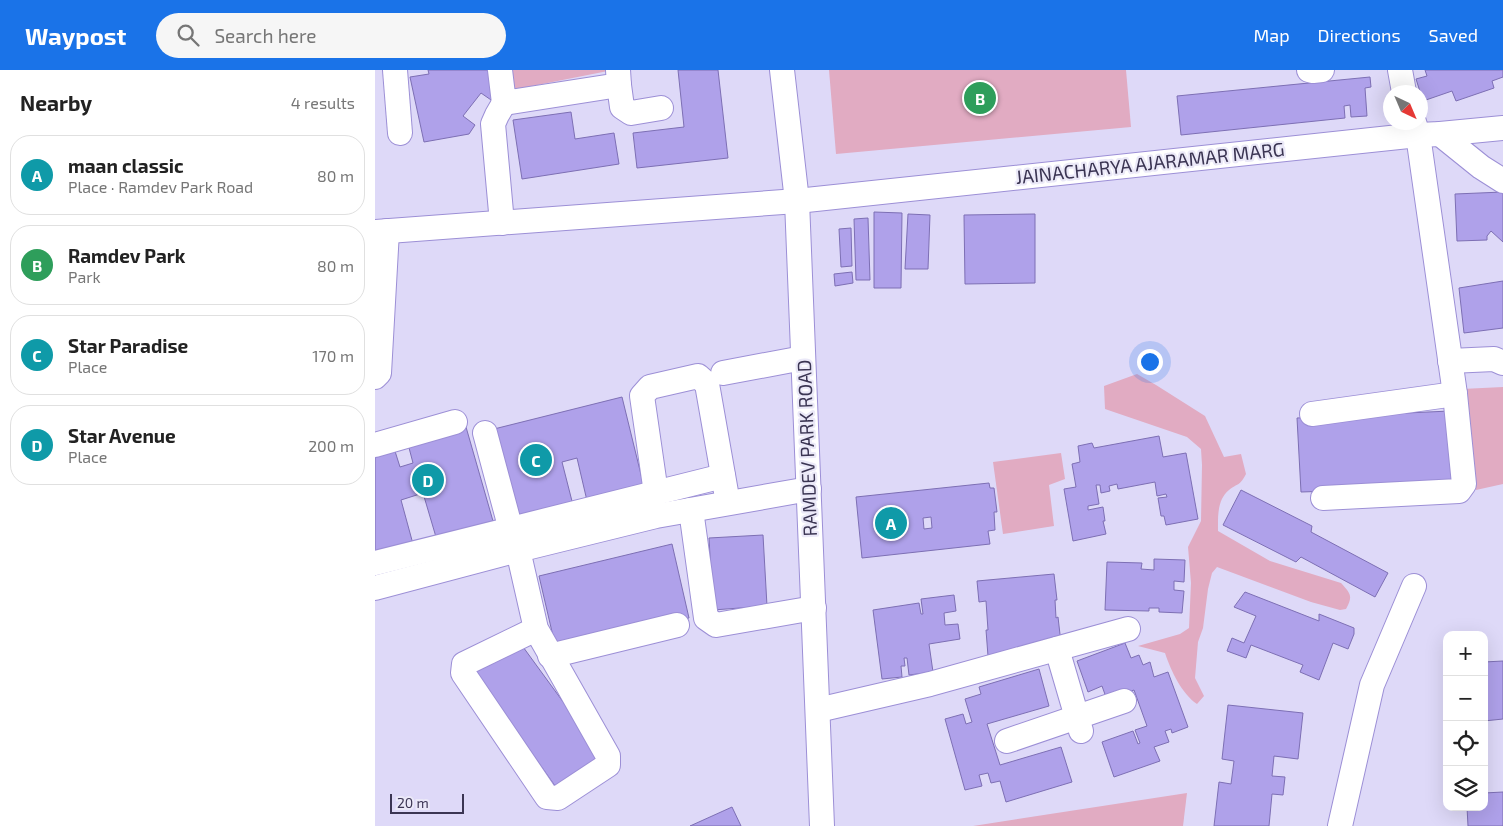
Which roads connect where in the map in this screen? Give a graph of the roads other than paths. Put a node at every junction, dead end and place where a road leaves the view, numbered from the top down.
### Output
1 (395, 70) edge
2 (500, 70) edge
3 (782, 70) edge
4 (1309, 70) edge
5 (1322, 70) edge
6 (1400, 70) edge
7 (619, 78) edge
8 (1403, 85) edge
9 (504, 103) junction
10 (661, 108) dead end
11 (1503, 128) edge
12 (1424, 131) edge
13 (399, 133) dead end
14 (1503, 181) edge
15 (797, 201) junction
16 (502, 223) junction
17 (381, 232) edge
18 (803, 358) junction
19 (1450, 361) junction
20 (1503, 363) edge
21 (723, 373) dead end
22 (375, 377) edge
23 (1455, 394) junction
24 (1312, 414) dead end
25 (455, 422) dead end
26 (485, 432) dead end
27 (375, 445) edge
28 (723, 476) junction
29 (809, 490) junction
30 (1323, 498) dead end
31 (662, 499) junction
32 (728, 503) junction
33 (691, 510) junction
34 (514, 540) junction
35 (375, 564) edge
36 (1414, 586) dead end
37 (375, 588) edge
38 (814, 608) junction
39 (677, 625) dead end
40 (536, 629) junction
41 (1128, 629) dead end
42 (1057, 649) junction
43 (550, 656) junction
44 (1124, 701) dead end
45 (818, 710) junction
46 (1079, 725) junction
47 (1007, 741) dead end
48 (823, 826) edge
49 (1340, 826) edge

1 - 13 street
2 - 9 street
3 - 15 street, RAMDEV PARK ROAD
4 - 5 street
6 - 8 street
7 - 9 street
7 - 10 street
9 - 16 street
11 - 12 street, JAINACHARYA AJARAMAR MARG
12 - 14 street
12 - 15 street, JAINACHARYA AJARAMAR MARG
12 - 19 street
15 - 16 street, JAINACHARYA AJARAMAR MARG
15 - 18 street, RAMDEV PARK ROAD
16 - 17 street, JAINACHARYA AJARAMAR MARG
17 - 22 street
18 - 21 street
18 - 29 street, RAMDEV PARK ROAD
19 - 20 street
19 - 23 street
23 - 24 street
23 - 30 street
25 - 27 street
26 - 34 street
28 - 31 street
28 - 31 street
28 - 32 street
29 - 32 street
29 - 38 street, RAMDEV PARK ROAD
31 - 33 street
31 - 34 street
32 - 33 street
33 - 38 street
34 - 35 street
34 - 37 street
34 - 40 street
36 - 49 street
38 - 45 street, RAMDEV PARK ROAD
39 - 43 street
40 - 43 street
40 - 43 street
41 - 42 street
42 - 45 street
42 - 46 street
44 - 46 street
45 - 48 street, RAMDEV PARK ROAD
46 - 47 street

